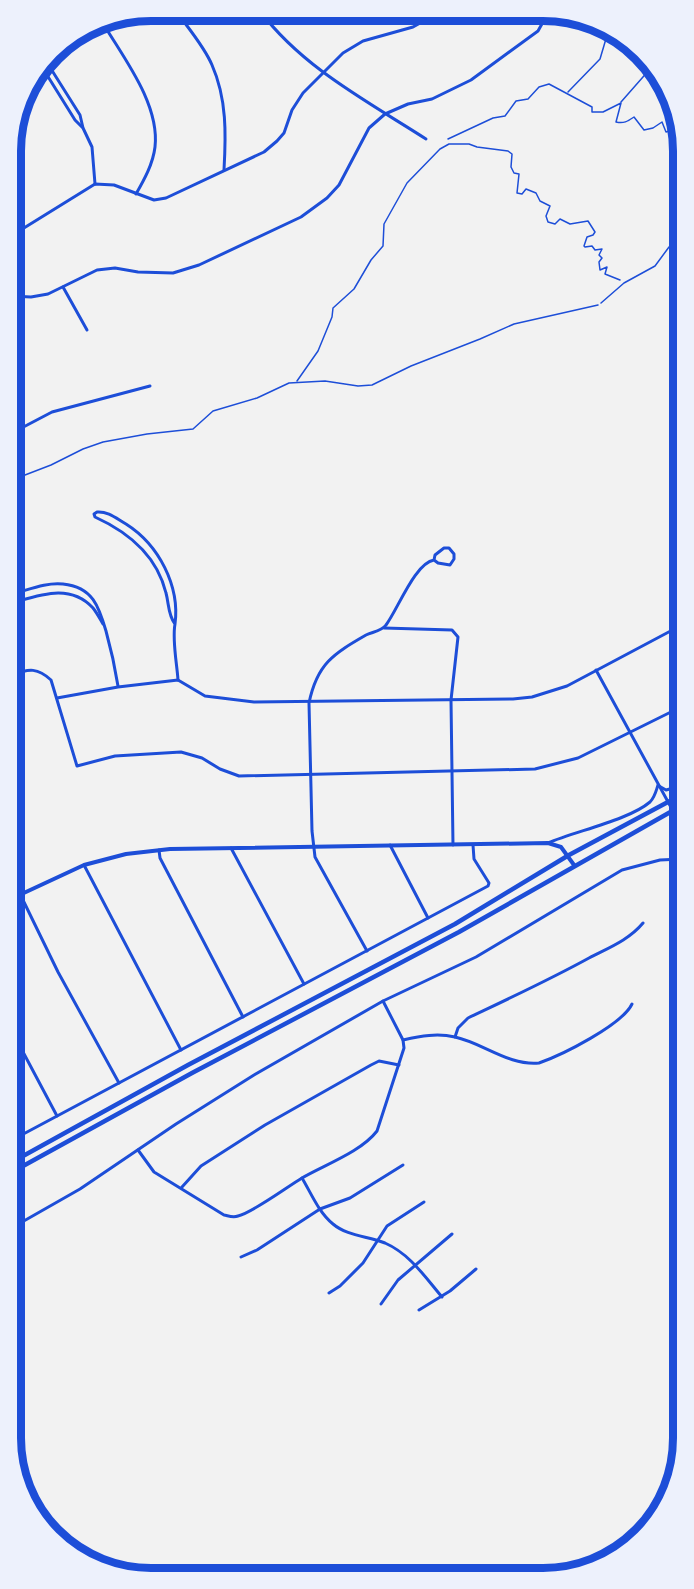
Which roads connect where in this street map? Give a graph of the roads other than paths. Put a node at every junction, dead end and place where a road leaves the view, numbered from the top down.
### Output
1 (183, 21) edge
2 (268, 21) edge
3 (423, 21) edge
4 (544, 21) edge
5 (106, 29) edge
6 (51, 69) edge
7 (323, 73) junction
8 (46, 74) edge
9 (385, 114) junction
10 (83, 128) junction
11 (426, 139) dead end
12 (224, 171) junction
13 (95, 184) junction
14 (136, 194) junction
15 (21, 230) edge
16 (673, 244) edge
17 (63, 287) junction
18 (21, 296) edge
19 (601, 303) road end
20 (87, 330) dead end
21 (150, 386) dead end
22 (21, 428) edge
23 (132, 528) junction
24 (127, 534) junction
25 (434, 560) junction
26 (21, 592) edge
27 (21, 601) edge
28 (175, 624) junction
29 (104, 626) junction
30 (384, 628) junction
31 (673, 630) edge
32 (596, 670) junction
33 (21, 672) edge
34 (178, 680) junction
35 (118, 687) junction
36 (57, 698) junction
37 (451, 700) junction
38 (309, 703) junction
39 (673, 711) edge
40 (630, 733) junction
41 (452, 772) junction
42 (311, 775) junction
43 (658, 785) junction
44 (673, 788) edge
45 (673, 799) edge
46 (668, 802) junction
47 (673, 811) joint
48 (548, 843) junction
49 (390, 845) junction
50 (453, 845) junction
51 (472, 845) junction
52 (313, 847) junction
53 (231, 848) junction
54 (159, 850) junction
55 (568, 855) junction
56 (673, 859) edge
57 (84, 865) junction
58 (574, 865) junction
59 (21, 896) joint
60 (428, 918) junction
61 (644, 923) dead end
62 (367, 951) junction
63 (304, 984) junction
64 (383, 1001) junction
65 (632, 1004) dead end
66 (243, 1017) junction
67 (455, 1037) junction
68 (403, 1040) junction
69 (21, 1048) edge
70 (181, 1050) junction
71 (399, 1065) junction
72 (119, 1083) junction
73 (57, 1116) junction
74 (21, 1135) edge
75 (138, 1149) junction
76 (21, 1157) edge
77 (403, 1165) dead end
78 (21, 1167) edge
79 (302, 1178) junction
80 (182, 1188) junction
81 (424, 1202) dead end
82 (320, 1209) junction
83 (21, 1223) edge
84 (452, 1234) dead end
85 (376, 1240) junction
86 (241, 1257) dead end
87 (416, 1266) junction
88 (476, 1269) dead end
89 (329, 1293) dead end
90 (442, 1297) junction
91 (381, 1304) dead end
92 (418, 1310) dead end

1 - 12 street
2 - 7 street
3 - 7 street
4 - 9 street
5 - 14 street
6 - 10 street
7 - 9 street
7 - 12 street
8 - 10 street
9 - 11 street
9 - 17 street
10 - 13 street
12 - 14 street
13 - 14 street
13 - 15 street
16 - 19 lane
17 - 18 street
17 - 20 street
21 - 22 street
23 - 24 street
23 - 24 street
23 - 28 street
24 - 28 street
25 - 25 street
25 - 30 street
26 - 29 street
27 - 29 street
28 - 34 street
29 - 35 street
30 - 37 street
30 - 38 street
31 - 32 street
32 - 37 street
32 - 40 street
33 - 36 street
34 - 35 street
34 - 38 street
35 - 36 street
36 - 42 street
37 - 38 street
37 - 41 street
38 - 42 street
39 - 40 street
40 - 41 street
40 - 43 street
41 - 42 street
41 - 50 street
42 - 52 street
43 - 44 street
43 - 46 street
43 - 48 street
45 - 46 main road
46 - 47 street
46 - 55 main road
47 - 58 main road
48 - 51 street
48 - 55 street
49 - 50 street
49 - 52 street
49 - 60 street
50 - 51 street
51 - 60 street
52 - 53 street
52 - 62 street
53 - 54 street
53 - 63 street
54 - 57 street
54 - 66 street
55 - 58 street
55 - 76 main road
56 - 64 street
57 - 59 street
57 - 70 street
58 - 78 main road
59 - 72 street
60 - 62 street
61 - 67 street
62 - 63 street
63 - 66 street
64 - 68 street
64 - 75 street
65 - 67 street
66 - 70 street
67 - 68 street
68 - 71 street
69 - 73 street
70 - 72 street
71 - 79 street
71 - 80 street
72 - 73 street
73 - 74 street
75 - 80 street
75 - 83 street
77 - 82 street
79 - 80 street
79 - 82 street
81 - 85 street
82 - 85 street
82 - 86 street
84 - 87 street
85 - 87 street
85 - 89 street
87 - 90 street
87 - 91 street
88 - 90 street
90 - 92 street

